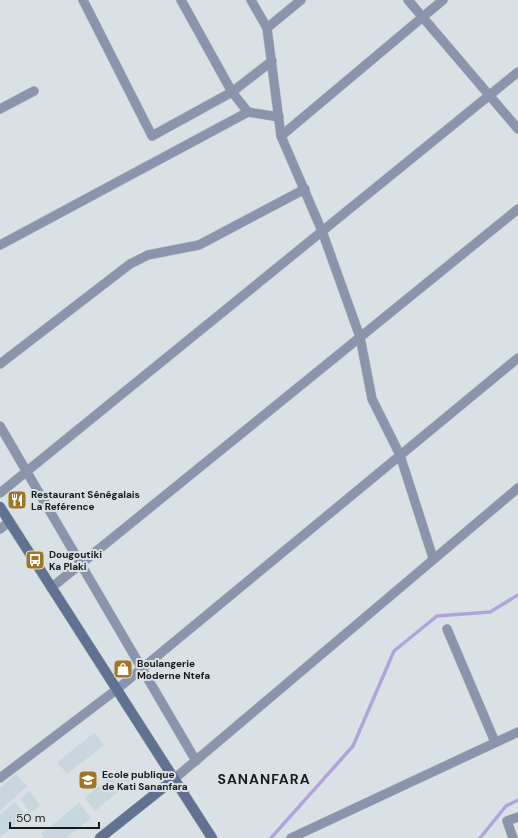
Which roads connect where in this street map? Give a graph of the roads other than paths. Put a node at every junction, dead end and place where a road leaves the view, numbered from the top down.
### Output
1 (83, 0) edge
2 (181, 0) edge
3 (251, 0) edge
4 (301, 0) edge
5 (408, 0) edge
6 (443, 0) edge
7 (423, 17) junction
8 (267, 28) junction
9 (272, 61) junction
10 (518, 72) edge
11 (34, 91) dead end
12 (232, 92) junction
13 (489, 95) junction
14 (0, 109) edge
15 (248, 112) junction
16 (279, 117) junction
17 (518, 129) edge
18 (281, 136) junction
19 (305, 189) junction
20 (518, 209) edge
21 (322, 231) junction
22 (1, 241) edge
23 (360, 337) junction
24 (518, 358) edge
25 (0, 364) edge
26 (0, 426) edge
27 (400, 456) junction
28 (26, 471) junction
29 (518, 488) edge
30 (0, 493) edge
31 (0, 507) edge
32 (10, 522) junction
33 (0, 529) edge
34 (433, 558) junction
35 (81, 564) junction
36 (51, 588) junction
37 (447, 629) dead end
38 (142, 669) junction
39 (116, 690) junction
40 (518, 732) edge
41 (495, 742) junction
42 (196, 761) junction
43 (0, 778) edge
44 (174, 779) junction
45 (518, 817) edge
46 (100, 838) edge
47 (212, 838) edge
48 (292, 838) edge
49 (513, 838) edge

1 - 12 street
2 - 12 street
3 - 8 street
4 - 8 street
5 - 7 street
6 - 7 street
7 - 13 street
7 - 18 street
8 - 9 street
9 - 12 street
9 - 16 street
10 - 13 street
11 - 14 street
12 - 15 street
13 - 17 street
13 - 21 street
15 - 16 street
15 - 22 street
16 - 18 street
18 - 19 street
19 - 21 street
19 - 25 street
20 - 23 street
21 - 23 street
21 - 28 street
23 - 27 street
23 - 35 street
24 - 27 street
26 - 28 street
27 - 34 street
27 - 38 street
28 - 30 street
28 - 35 street
29 - 34 street
31 - 32 main road
32 - 33 street
32 - 36 main road
34 - 42 street
35 - 36 street
35 - 38 street
36 - 39 main road
37 - 41 street
38 - 39 street
38 - 42 street
39 - 43 street
39 - 44 main road
40 - 41 street
41 - 48 street
42 - 44 street
44 - 46 main road
44 - 47 main road
45 - 49 street

